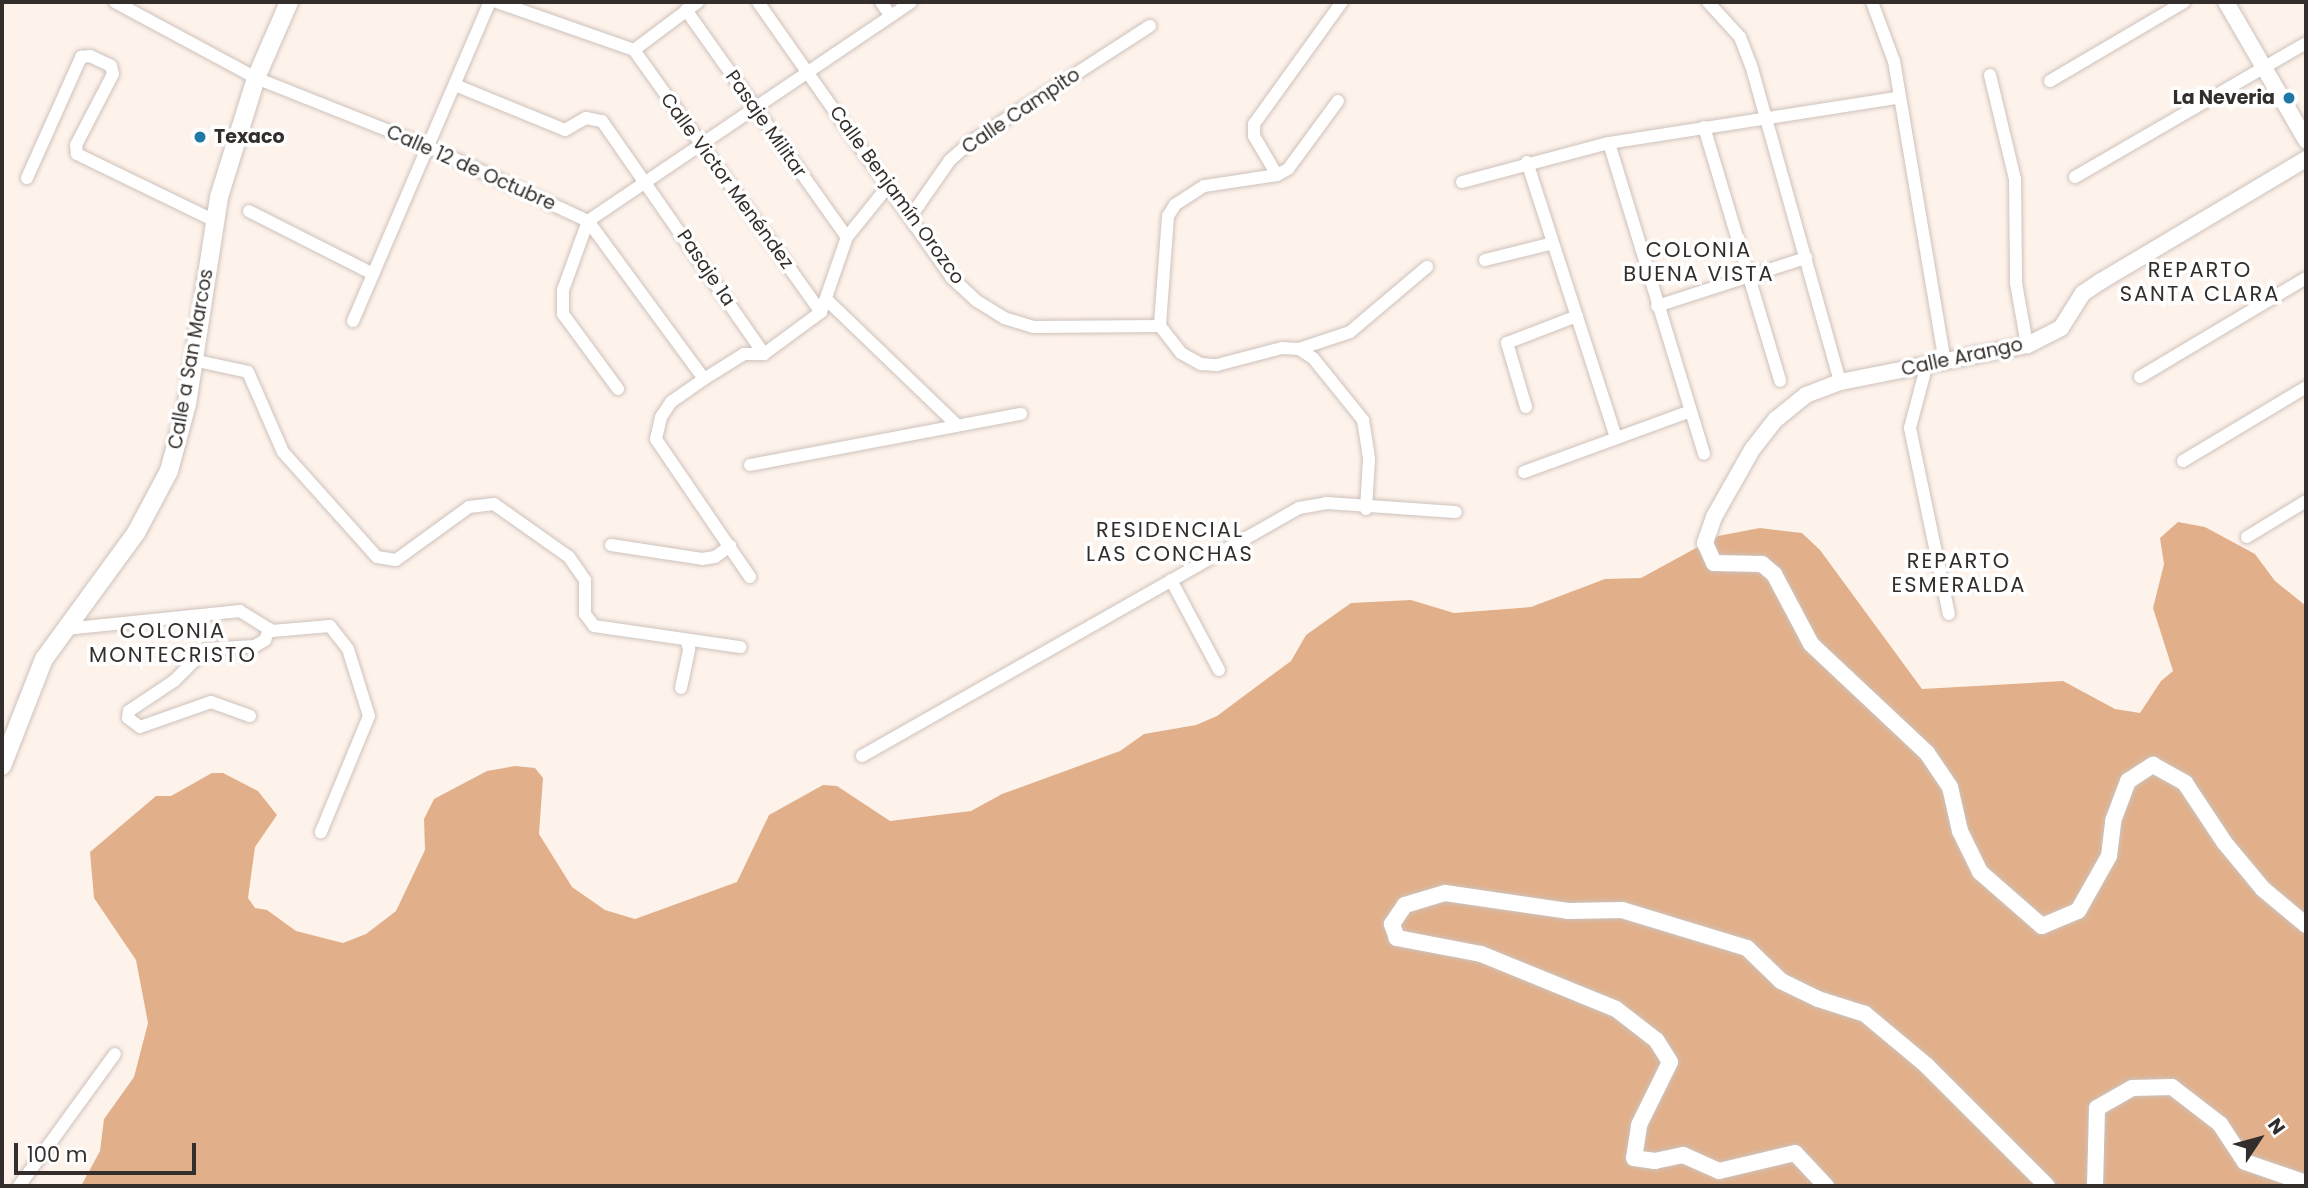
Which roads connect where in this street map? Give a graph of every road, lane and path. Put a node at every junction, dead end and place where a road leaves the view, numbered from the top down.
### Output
1 (115, 2) edge
2 (289, 2) edge
3 (490, 2) edge
4 (497, 2) edge
5 (698, 2) edge
6 (758, 2) edge
7 (881, 2) edge
8 (911, 2) edge
9 (1342, 2) edge
10 (1707, 2) edge
11 (1872, 2) edge
12 (2184, 2) edge
13 (2226, 2) edge
14 (686, 10) junction
15 (890, 15) junction
16 (1150, 26) dead end
17 (2306, 43) edge
18 (634, 50) junction
19 (2263, 66) junction
20 (806, 70) junction
21 (1990, 75) dead end
22 (256, 78) junction
23 (2050, 81) dead end
24 (455, 85) junction
25 (1897, 97) junction
26 (1338, 101) dead end
27 (754, 107) junction
28 (1769, 119) junction
29 (1704, 127) junction
30 (2306, 140) edge
31 (1609, 143) junction
32 (698, 145) junction
33 (427, 146) junction
34 (2306, 159) edge
35 (1527, 162) junction
36 (1277, 175) junction
37 (2075, 177) dead end
38 (27, 178) dead end
39 (648, 182) junction
40 (1462, 182) dead end
41 (889, 185) junction
42 (249, 211) dead end
43 (911, 215) junction
44 (588, 220) junction
45 (215, 221) junction
46 (847, 237) junction
47 (1553, 243) junction
48 (1806, 258) junction
49 (1485, 260) dead end
50 (1427, 267) dead end
51 (373, 274) junction
52 (1748, 274) junction
53 (2306, 278) edge
54 (826, 299) junction
55 (1657, 306) junction
56 (821, 312) junction
57 (1577, 316) junction
58 (353, 321) dead end
59 (1160, 326) junction
60 (2027, 345) junction
61 (1299, 349) junction
62 (764, 354) junction
63 (193, 360) junction
64 (1945, 361) junction
65 (1927, 364) junction
66 (2140, 377) dead end
67 (704, 379) junction
68 (1780, 381) dead end
69 (1839, 382) junction
70 (2306, 387) edge
71 (618, 388) dead end
72 (1525, 407) dead end
73 (1688, 412) junction
74 (1021, 414) dead end
75 (957, 425) junction
76 (1616, 438) junction
77 (1704, 454) dead end
78 (2183, 461) dead end
79 (750, 465) dead end
80 (1524, 472) dead end
81 (2306, 501) edge
82 (1366, 509) junction
83 (1456, 512) dead end
84 (2247, 537) dead end
85 (611, 545) dead end
86 (730, 546) junction
87 (750, 577) dead end
88 (1171, 580) junction
89 (1949, 614) dead end
90 (65, 629) junction
91 (269, 629) junction
92 (686, 639) junction
93 (740, 647) dead end
94 (1219, 670) dead end
95 (681, 688) dead end
96 (250, 716) dead end
97 (862, 756) dead end
98 (2, 765) edge
99 (321, 832) dead end
100 (2306, 925) edge
101 (115, 1054) dead end
102 (2306, 1183) edge
103 (19, 1186) edge
104 (1826, 1186) edge
105 (2046, 1186) edge
106 (2095, 1186) edge

1 - 22 street, Calle 12 de Octubre
2 - 22 main road, Calle a San Marcos
3 - 24 street
4 - 18 street
5 - 14 street
6 - 20 street, Calle Benjamín Orozco
7 - 15 street
8 - 15 street
9 - 36 street
10 - 28 street
11 - 25 street
12 - 23 street
13 - 19 street
14 - 18 street
14 - 27 street, Pasaje Militar
15 - 20 street
16 - 43 street, Calle Campito
17 - 19 street
18 - 32 street, Calle Victor Menéndez
19 - 30 street
19 - 37 street
20 - 27 street
20 - 41 street, Calle Benjamín Orozco
21 - 60 street
22 - 33 street, Calle 12 de Octubre
22 - 45 main road, Calle a San Marcos
24 - 33 street
24 - 39 street, Pasaje 1a
25 - 28 street
25 - 64 street
26 - 36 street
27 - 32 street
27 - 46 street, Pasaje Militar
28 - 29 street
28 - 48 street
29 - 31 street
29 - 52 street
31 - 35 street
31 - 55 street
32 - 39 street
32 - 56 street, Calle Victor Menéndez
33 - 44 street, Calle 12 de Octubre
33 - 51 street
34 - 60 street, Calle Arango
35 - 40 street
35 - 47 street
36 - 59 street
38 - 45 street
39 - 44 street
39 - 62 street, Pasaje 1a
41 - 43 street, Calle Benjamín Orozco
41 - 46 street
42 - 51 street
43 - 59 street, Calle Benjamín Orozco
44 - 67 street
44 - 71 street
45 - 63 main road, Calle a San Marcos
46 - 54 street
47 - 49 street
47 - 57 street
48 - 52 street
48 - 69 street
50 - 61 street
51 - 58 street
52 - 55 street
52 - 68 street
53 - 66 street
54 - 56 street
54 - 75 street
55 - 73 street
56 - 62 street
57 - 72 street
57 - 76 street
59 - 61 street
60 - 64 street, Calle Arango
61 - 82 street
62 - 67 street
63 - 90 main road, Calle a San Marcos
63 - 92 street
64 - 65 street, Calle Arango
65 - 69 street, Calle Arango
65 - 89 street
67 - 86 street
69 - 100 street, Calle Arango
70 - 78 street
73 - 76 street
73 - 77 street
74 - 75 street
75 - 79 street
76 - 80 street
81 - 84 street
82 - 83 street
82 - 88 street
85 - 86 street
86 - 87 street
88 - 94 street
88 - 97 street
90 - 91 street
90 - 98 main road, Calle a San Marcos
91 - 96 street
91 - 99 street
92 - 93 street
92 - 95 street
101 - 103 street
102 - 106 street
104 - 105 street

